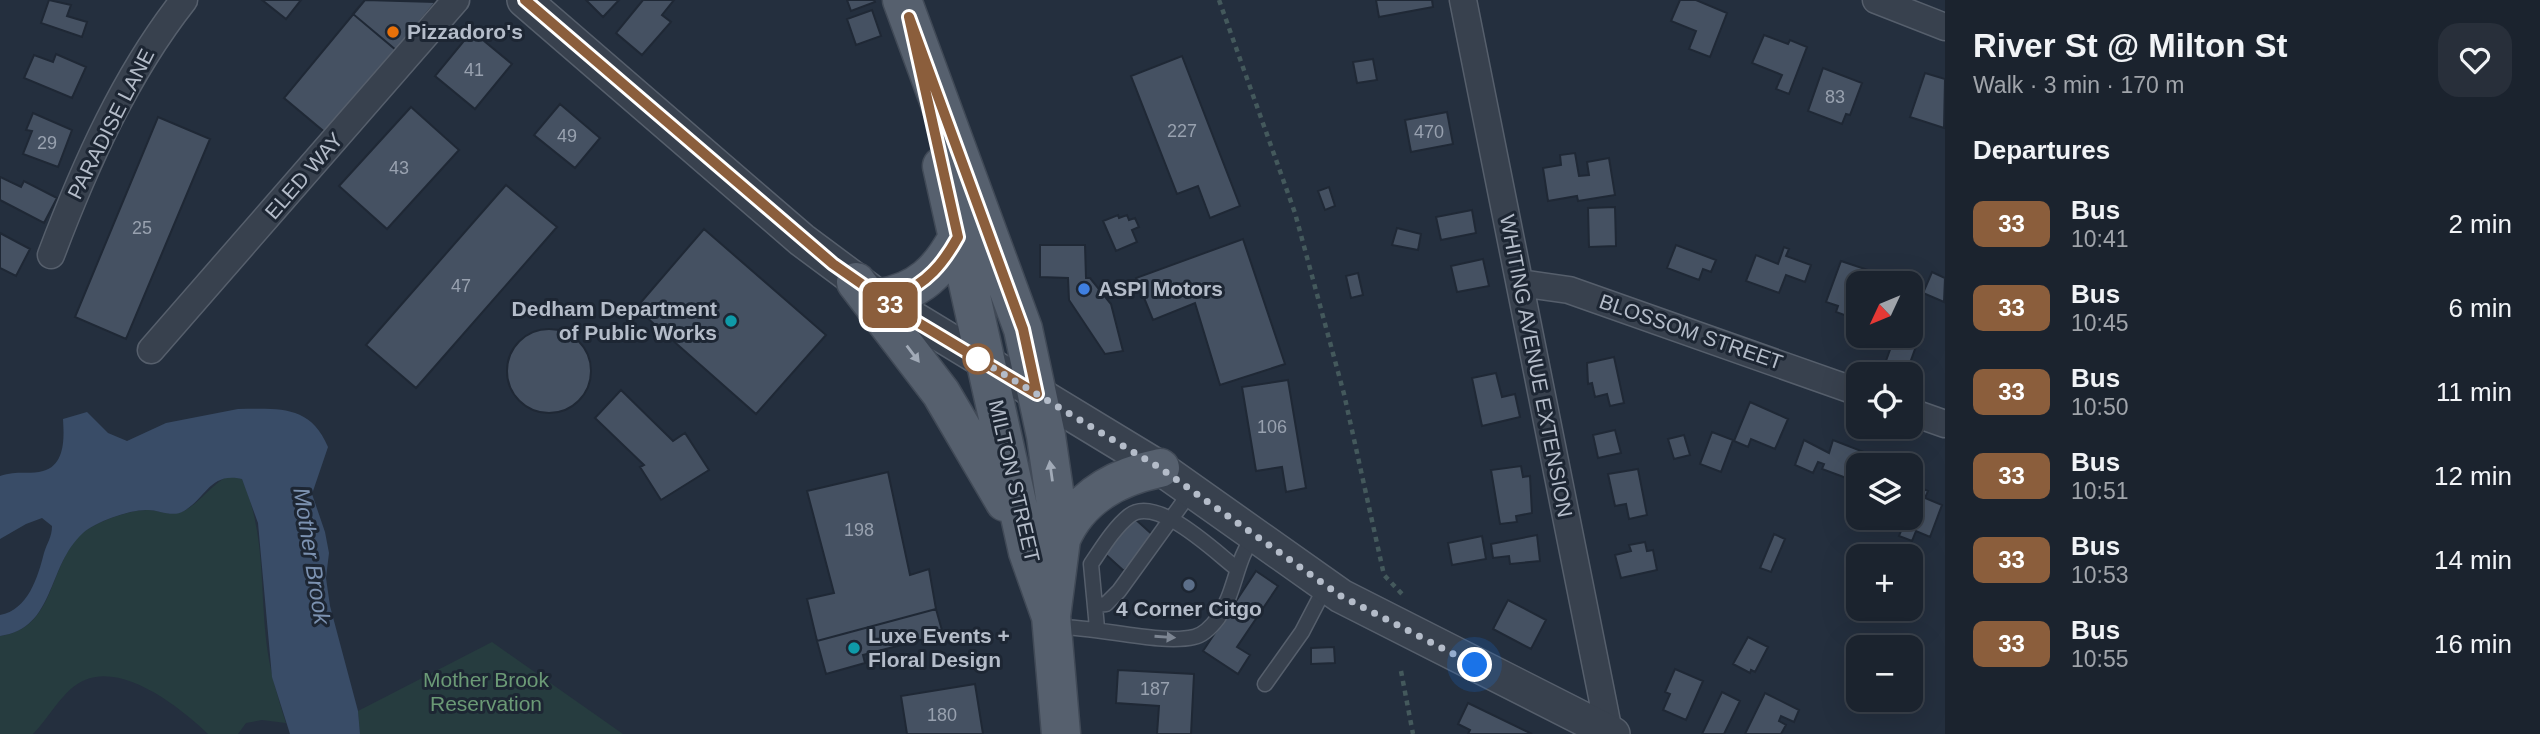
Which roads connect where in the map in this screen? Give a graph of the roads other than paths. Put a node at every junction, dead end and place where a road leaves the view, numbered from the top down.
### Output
1 (184, 0) edge
2 (456, 0) edge
3 (524, 0) edge
4 (1463, 0) edge
5 (1875, 0) edge
6 (906, 8) edge
7 (1945, 27) edge
8 (958, 237) junction
9 (51, 254) dead end
10 (1520, 283) junction
11 (868, 290) junction
12 (151, 350) dead end
13 (988, 365) junction
14 (1846, 388) edge
15 (1037, 394) junction
16 (1923, 417) edge
17 (1945, 425) edge
18 (1160, 468) junction
19 (1192, 490) junction
20 (1173, 519) junction
21 (1254, 534) junction
22 (1044, 545) junction
23 (1236, 568) junction
24 (1326, 586) junction
25 (1096, 605) junction
26 (1052, 622) junction
27 (1097, 628) junction
28 (1265, 684) dead end
29 (1611, 733) edge
30 (1061, 734) edge

1 - 9 street, PARADISE LANE
2 - 12 street, ELED WAY
3 - 11 street
4 - 10 street, WHITING AVENUE EXTENSION
5 - 7 street
6 - 8 main road, MILTON STREET
6 - 15 main road, MILTON STREET
8 - 11 main road
8 - 13 main road, MILTON STREET
10 - 14 street, BLOSSOM STREET
10 - 29 street, WHITING AVENUE EXTENSION
11 - 13 street
11 -> 22 main road
13 - 15 street
13 - 22 main road, MILTON STREET
15 - 18 street
22 -> 15 main road, MILTON STREET
16 - 17 street
18 - 19 street
18 - 22 main road
19 - 20 lane
19 - 21 street
20 - 23 lane
20 - 25 lane
20 - 25 lane
21 - 23 lane
21 - 24 street
22 - 26 main road, MILTON STREET
27 -> 23 lane
24 - 28 lane
24 - 29 street
25 - 27 lane
26 - 27 lane
26 - 30 main road, MILTON STREET

